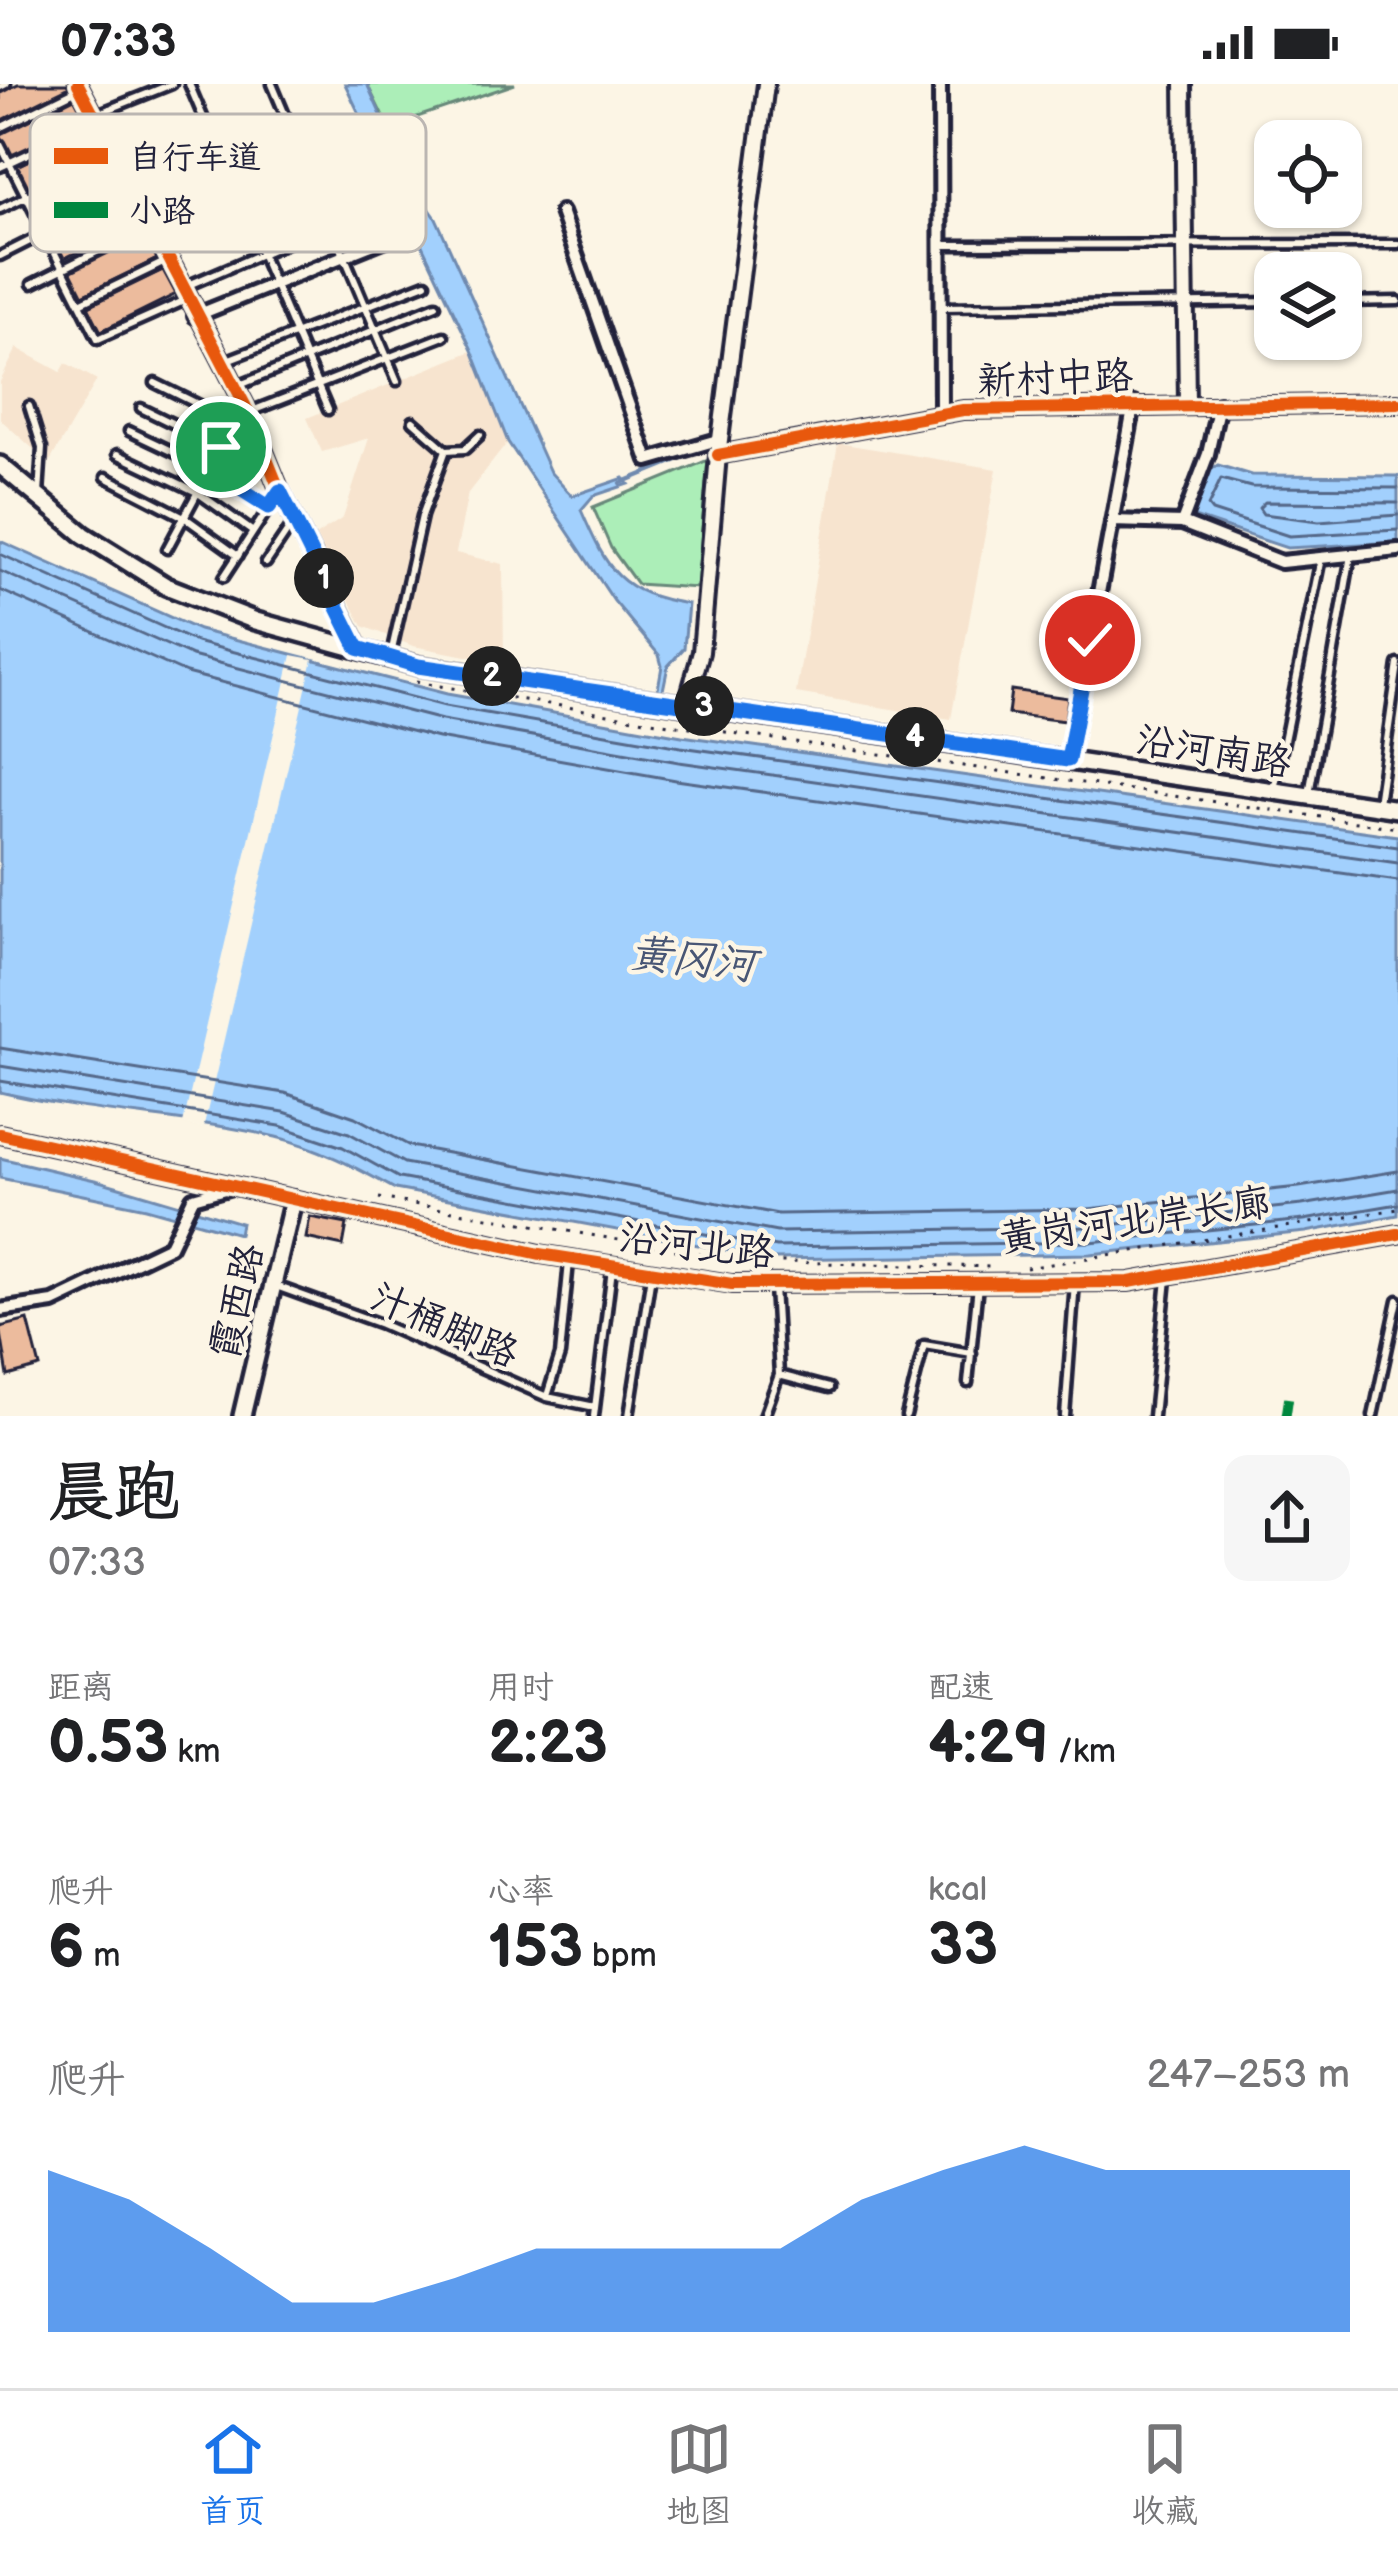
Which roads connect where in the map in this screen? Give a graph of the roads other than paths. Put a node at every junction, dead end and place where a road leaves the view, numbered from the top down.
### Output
1 (172, 84) edge
2 (189, 84) edge
3 (272, 84) edge
4 (766, 84) edge
5 (940, 84) edge
6 (1183, 84) edge
7 (79, 86) edge
8 (92, 114) edge
9 (105, 114) edge
10 (202, 114) edge
11 (285, 114) edge
12 (0, 128) edge
13 (0, 144) edge
14 (4, 165) edge
15 (30, 195) edge
16 (26, 197) junction
17 (30, 205) edge
18 (0, 209) edge
19 (561, 212) dead end
20 (30, 241) edge
21 (1185, 244) junction
22 (1398, 244) edge
23 (942, 245) junction
24 (54, 252) edge
25 (95, 252) edge
26 (162, 252) edge
27 (266, 252) edge
28 (342, 252) edge
29 (354, 252) edge
30 (261, 254) junction
31 (0, 256) edge
32 (344, 256) junction
33 (167, 261) junction
34 (62, 268) junction
35 (426, 283) dead end
36 (32, 284) dead end
37 (274, 284) junction
38 (184, 294) junction
39 (1398, 301) edge
40 (1254, 302) edge
41 (1362, 302) edge
42 (80, 303) junction
43 (1185, 303) junction
44 (436, 305) dead end
45 (366, 306) junction
46 (941, 307) junction
47 (195, 316) junction
48 (375, 328) junction
49 (296, 334) junction
50 (444, 336) dead end
51 (306, 357) junction
52 (388, 358) junction
53 (221, 363) junction
54 (398, 381) dead end
55 (155, 382) dead end
56 (318, 385) junction
57 (235, 387) junction
58 (1398, 403) edge
59 (1134, 404) junction
60 (1186, 404) junction
61 (1219, 404) junction
62 (29, 406) dead end
63 (140, 408) dead end
64 (246, 409) junction
65 (328, 410) dead end
66 (941, 414) junction
67 (413, 421) dead end
68 (234, 422) junction
69 (129, 431) dead end
70 (481, 435) dead end
71 (221, 447) junction
72 (720, 447) junction
73 (446, 450) junction
74 (117, 454) dead end
75 (0, 465) edge
76 (209, 469) junction
77 (106, 477) dead end
78 (280, 491) junction
79 (197, 492) junction
80 (38, 497) junction
81 (269, 507) junction
82 (184, 517) junction
83 (295, 520) junction
84 (1112, 521) junction
85 (1182, 523) junction
86 (254, 532) junction
87 (167, 549) dead end
88 (1398, 550) edge
89 (1351, 555) junction
90 (238, 556) junction
91 (1321, 558) junction
92 (266, 563) dead end
93 (224, 577) dead end
94 (358, 648) junction
95 (390, 657) junction
96 (1398, 664) edge
97 (687, 704) junction
98 (1068, 760) junction
99 (1273, 793) junction
100 (1309, 799) junction
101 (1377, 807) junction
102 (1398, 809) edge
103 (0, 1135) edge
104 (232, 1187) junction
105 (293, 1200) junction
106 (1398, 1234) edge
107 (569, 1258) junction
108 (612, 1266) junction
109 (652, 1272) junction
110 (1167, 1275) junction
111 (978, 1282) junction
112 (1075, 1282) junction
113 (774, 1284) junction
114 (276, 1286) junction
115 (1398, 1300) edge
116 (0, 1310) edge
117 (972, 1353) junction
118 (779, 1375) junction
119 (968, 1383) dead end
120 (829, 1388) dead end
121 (547, 1397) junction
122 (595, 1411) edge
123 (242, 1416) edge
124 (629, 1416) edge
125 (764, 1416) edge
126 (906, 1416) edge
127 (1065, 1416) edge
128 (1153, 1416) edge
129 (1373, 1416) edge

1 - 9 lane
2 - 10 lane
3 - 11 lane
4 - 72 street
5 - 23 street
6 - 21 street
7 - 8 street
7 - 12 lane
13 - 14 lane
14 - 16 lane
15 - 16 lane
16 - 17 lane
16 - 18 lane
19 - 72 street
20 - 31 lane
21 - 22 lane
21 - 23 lane
21 - 43 street
23 - 46 street
24 - 34 lane
25 - 34 lane
26 - 33 street
27 - 30 lane
28 - 32 lane
29 - 32 street
30 - 37 lane
30 - 38 lane
32 - 37 street
32 - 45 lane
33 - 38 street
33 - 42 lane
34 - 36 lane
34 - 42 lane
35 - 45 lane
37 - 47 street
37 - 49 lane
38 - 42 lane
38 - 47 street
39 - 41 lane
40 - 43 lane
43 - 46 lane
43 - 60 street
44 - 48 lane
45 - 48 lane
45 - 49 lane
46 - 66 street
47 - 53 street
48 - 51 lane
48 - 52 lane
49 - 51 lane
49 - 53 lane
50 - 52 lane
51 - 56 lane
51 - 57 lane
52 - 54 lane
52 - 56 lane
53 - 57 street
55 - 68 lane
56 - 64 lane
56 - 65 lane
57 - 64 street
58 - 61 street, 新村中路
59 - 60 street, 新村中路
59 - 66 street, 新村中路
59 - 84 street
60 - 61 street, 新村中路
61 - 85 street
62 - 80 lane
63 - 71 lane
64 - 68 lane
64 - 78 street
66 - 72 street, 新村中路
67 - 73 lane
68 - 71 lane
69 - 76 lane
70 - 73 lane
71 - 76 lane
72 - 97 street
73 - 95 lane
74 - 79 lane
75 - 80 main road, 沿河南路
76 - 79 lane
76 - 81 lane
77 - 82 lane
78 - 81 lane
78 - 83 street
79 - 82 lane
79 - 86 lane
80 - 94 main road, 沿河南路
81 - 86 lane
82 - 87 lane
82 - 90 lane
83 - 92 lane
83 - 94 street
84 - 85 street
84 - 98 street
85 - 91 street
86 - 90 lane
88 - 89 street
89 - 91 street
89 - 100 lane
90 - 93 lane
91 - 99 lane
94 - 95 main road, 沿河南路
95 - 97 main road, 沿河南路
96 - 101 lane
97 - 98 main road, 沿河南路
98 - 99 main road, 沿河南路
99 - 100 main road, 沿河南路
100 - 101 main road, 沿河南路
101 - 102 main road, 沿河南路
103 - 104 street, 沿河北路
104 - 105 street, 沿河北路
104 - 116 street
105 - 107 street, 沿河北路
105 - 114 main road, 霞西路
106 - 110 street, 沿河北路
107 - 108 street, 沿河北路
107 - 121 lane
108 - 109 street, 沿河北路
108 - 122 lane
109 - 113 street, 沿河北路
109 - 124 lane
110 - 112 street, 沿河北路
110 - 128 lane
111 - 112 street, 沿河北路
111 - 113 street, 沿河北路
111 - 117 lane
112 - 127 lane
113 - 118 lane
114 - 121 lane, 汁桶脚路
114 - 123 main road, 霞西路
115 - 129 lane
117 - 119 lane
117 - 126 lane
118 - 120 lane
118 - 125 lane
121 - 122 lane, 汁桶脚路

